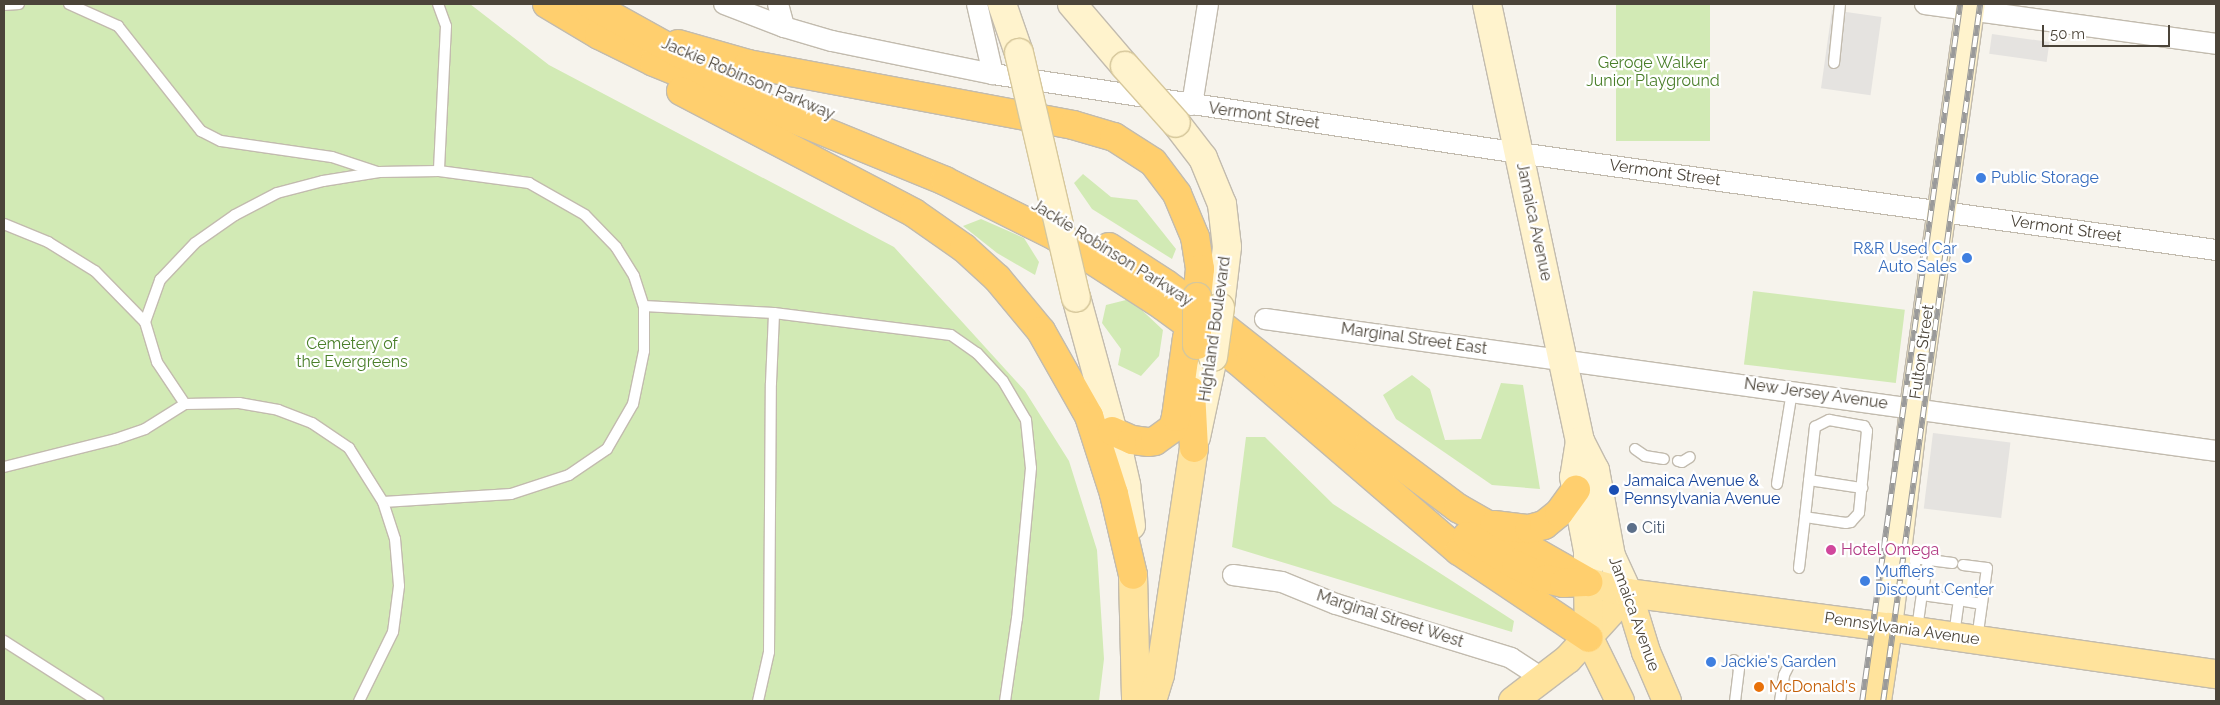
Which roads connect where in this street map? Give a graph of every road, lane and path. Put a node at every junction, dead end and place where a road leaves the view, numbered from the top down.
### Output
1 (19, 4) edge
2 (69, 4) edge
3 (438, 4) edge
4 (547, 4) edge
5 (590, 4) edge
6 (724, 4) edge
7 (778, 4) edge
8 (977, 4) edge
9 (1002, 4) edge
10 (1024, 4) edge
11 (1062, 4) edge
12 (1072, 4) edge
13 (1208, 4) edge
14 (1487, 4) edge
15 (1840, 4) edge
16 (1925, 4) edge
17 (4, 5) edge
18 (1970, 7) edge
19 (784, 27) junction
20 (610, 28) junction
21 (1093, 31) junction
22 (2216, 44) edge
23 (1018, 50) junction
24 (1834, 63) dead end
25 (992, 74) junction
26 (1184, 114) junction
27 (1519, 153) junction
28 (439, 171) junction
29 (378, 172) junction
30 (1941, 212) junction
31 (4, 224) edge
32 (2216, 250) edge
33 (1213, 270) junction
34 (644, 306) junction
35 (774, 313) junction
36 (1265, 319) dead end
37 (145, 322) junction
38 (1564, 359) junction
39 (1192, 391) junction
40 (1792, 391) junction
41 (1846, 398) junction
42 (185, 404) junction
43 (1914, 408) junction
44 (1849, 426) junction
45 (1112, 431) junction
46 (1580, 441) junction
47 (1194, 448) joint
48 (1635, 449) dead end
49 (2216, 451) edge
50 (1690, 457) dead end
51 (1664, 459) dead end
52 (1678, 461) dead end
53 (4, 467) edge
54 (1809, 480) junction
55 (1778, 484) dead end
56 (1862, 488) junction
57 (1576, 490) junction
58 (383, 502) junction
59 (1404, 502) junction
60 (1804, 518) junction
61 (1484, 524) junction
62 (1928, 560) junction
63 (1799, 568) dead end
64 (1904, 570) junction
65 (1133, 575) junction
66 (1233, 575) dead end
67 (1588, 582) junction
68 (1923, 590) junction
69 (1628, 593) junction
70 (1953, 598) junction
71 (1982, 604) junction
72 (1888, 627) junction
73 (1917, 631) junction
74 (1589, 638) junction
75 (1966, 638) junction
76 (4, 641) edge
77 (1734, 660) dead end
78 (1788, 667) dead end
79 (2216, 674) edge
80 (1527, 693) edge
81 (98, 701) edge
82 (359, 701) edge
83 (758, 701) edge
84 (1005, 701) edge
85 (1136, 701) edge
86 (1152, 701) edge
87 (1620, 701) edge
88 (1667, 701) edge
89 (1735, 701) edge
90 (1780, 701) edge
91 (1877, 701) edge

1 - 17 lane
2 - 29 lane
3 - 28 lane
4 - 20 highway, Jackie Robinson Parkway
5 - 20 highway, Jackie Robinson Parkway
6 - 19 street
7 - 19 street
8 - 25 street
9 - 23 main road
10 - 23 main road
11 - 21 main road
12 - 21 main road, Highland Boulevard
13 - 26 street
14 - 27 main road, Jamaica Avenue
15 - 24 lane
16 - 18 street
18 - 22 street
18 - 30 main road, Fulton Street
19 - 25 street
20 - 33 highway
20 - 59 highway, Jackie Robinson Parkway
20 - 61 highway, Jackie Robinson Parkway
20 - 65 highway
21 - 26 main road, Highland Boulevard, bridge
23 - 45 main road, bridge
25 - 26 street, Vermont Street
26 - 27 street, Vermont Street
26 - 33 main road, Highland Boulevard
27 - 30 street, Vermont Street
27 - 38 main road, Jamaica Avenue
28 - 29 lane
28 - 34 lane
29 - 37 lane
30 - 32 street, Vermont Street
30 - 43 main road, Fulton Street
31 - 37 lane
33 - 39 main road, Highland Boulevard, bridge
33 - 39 highway, bridge
34 - 35 lane
34 - 58 lane
35 - 83 lane
35 - 84 lane
36 - 38 street, Marginal Street East
37 - 42 lane
38 - 40 street, New Jersey Avenue
38 - 46 main road, Jamaica Avenue
39 - 45 highway
39 - 47 highway
40 - 41 street, New Jersey Avenue
40 - 55 lane
41 - 43 street, New Jersey Avenue
41 - 44 lane
42 - 53 lane
42 - 58 lane
43 - 49 street, New Jersey Avenue
43 - 64 main road, Fulton Street
44 - 54 lane
44 - 56 lane
45 - 65 main road
46 - 57 main road, Jamaica Avenue
46 - 69 main road, Jamaica Avenue
47 - 86 main road
48 - 51 lane
50 - 52 lane
54 - 56 lane
54 - 60 lane
56 - 60 lane
57 - 61 highway
57 - 67 main road, Jamaica Avenue
58 - 82 lane
59 - 67 highway
59 - 74 highway
60 - 63 lane
61 - 67 highway, Jackie Robinson Parkway
62 - 64 lane
62 - 68 lane
62 - 71 lane
64 - 68 lane
64 - 72 main road, Fulton Street
65 - 85 main road
66 - 80 street, Marginal Street West
67 - 69 main road, Pennsylvania Avenue
67 - 74 main road, Jamaica Avenue
68 - 70 lane
68 - 73 lane
69 - 72 main road, Pennsylvania Avenue
69 - 74 main road
69 - 88 main road, Jamaica Avenue
70 - 71 lane
70 - 75 lane
71 - 75 lane
72 - 73 main road, Pennsylvania Avenue
72 - 91 main road, Fulton Street
73 - 75 main road, Pennsylvania Avenue
74 - 80 main road
74 - 87 main road, Jamaica Avenue
75 - 79 main road, Pennsylvania Avenue
76 - 81 lane
77 - 89 lane
78 - 90 lane

